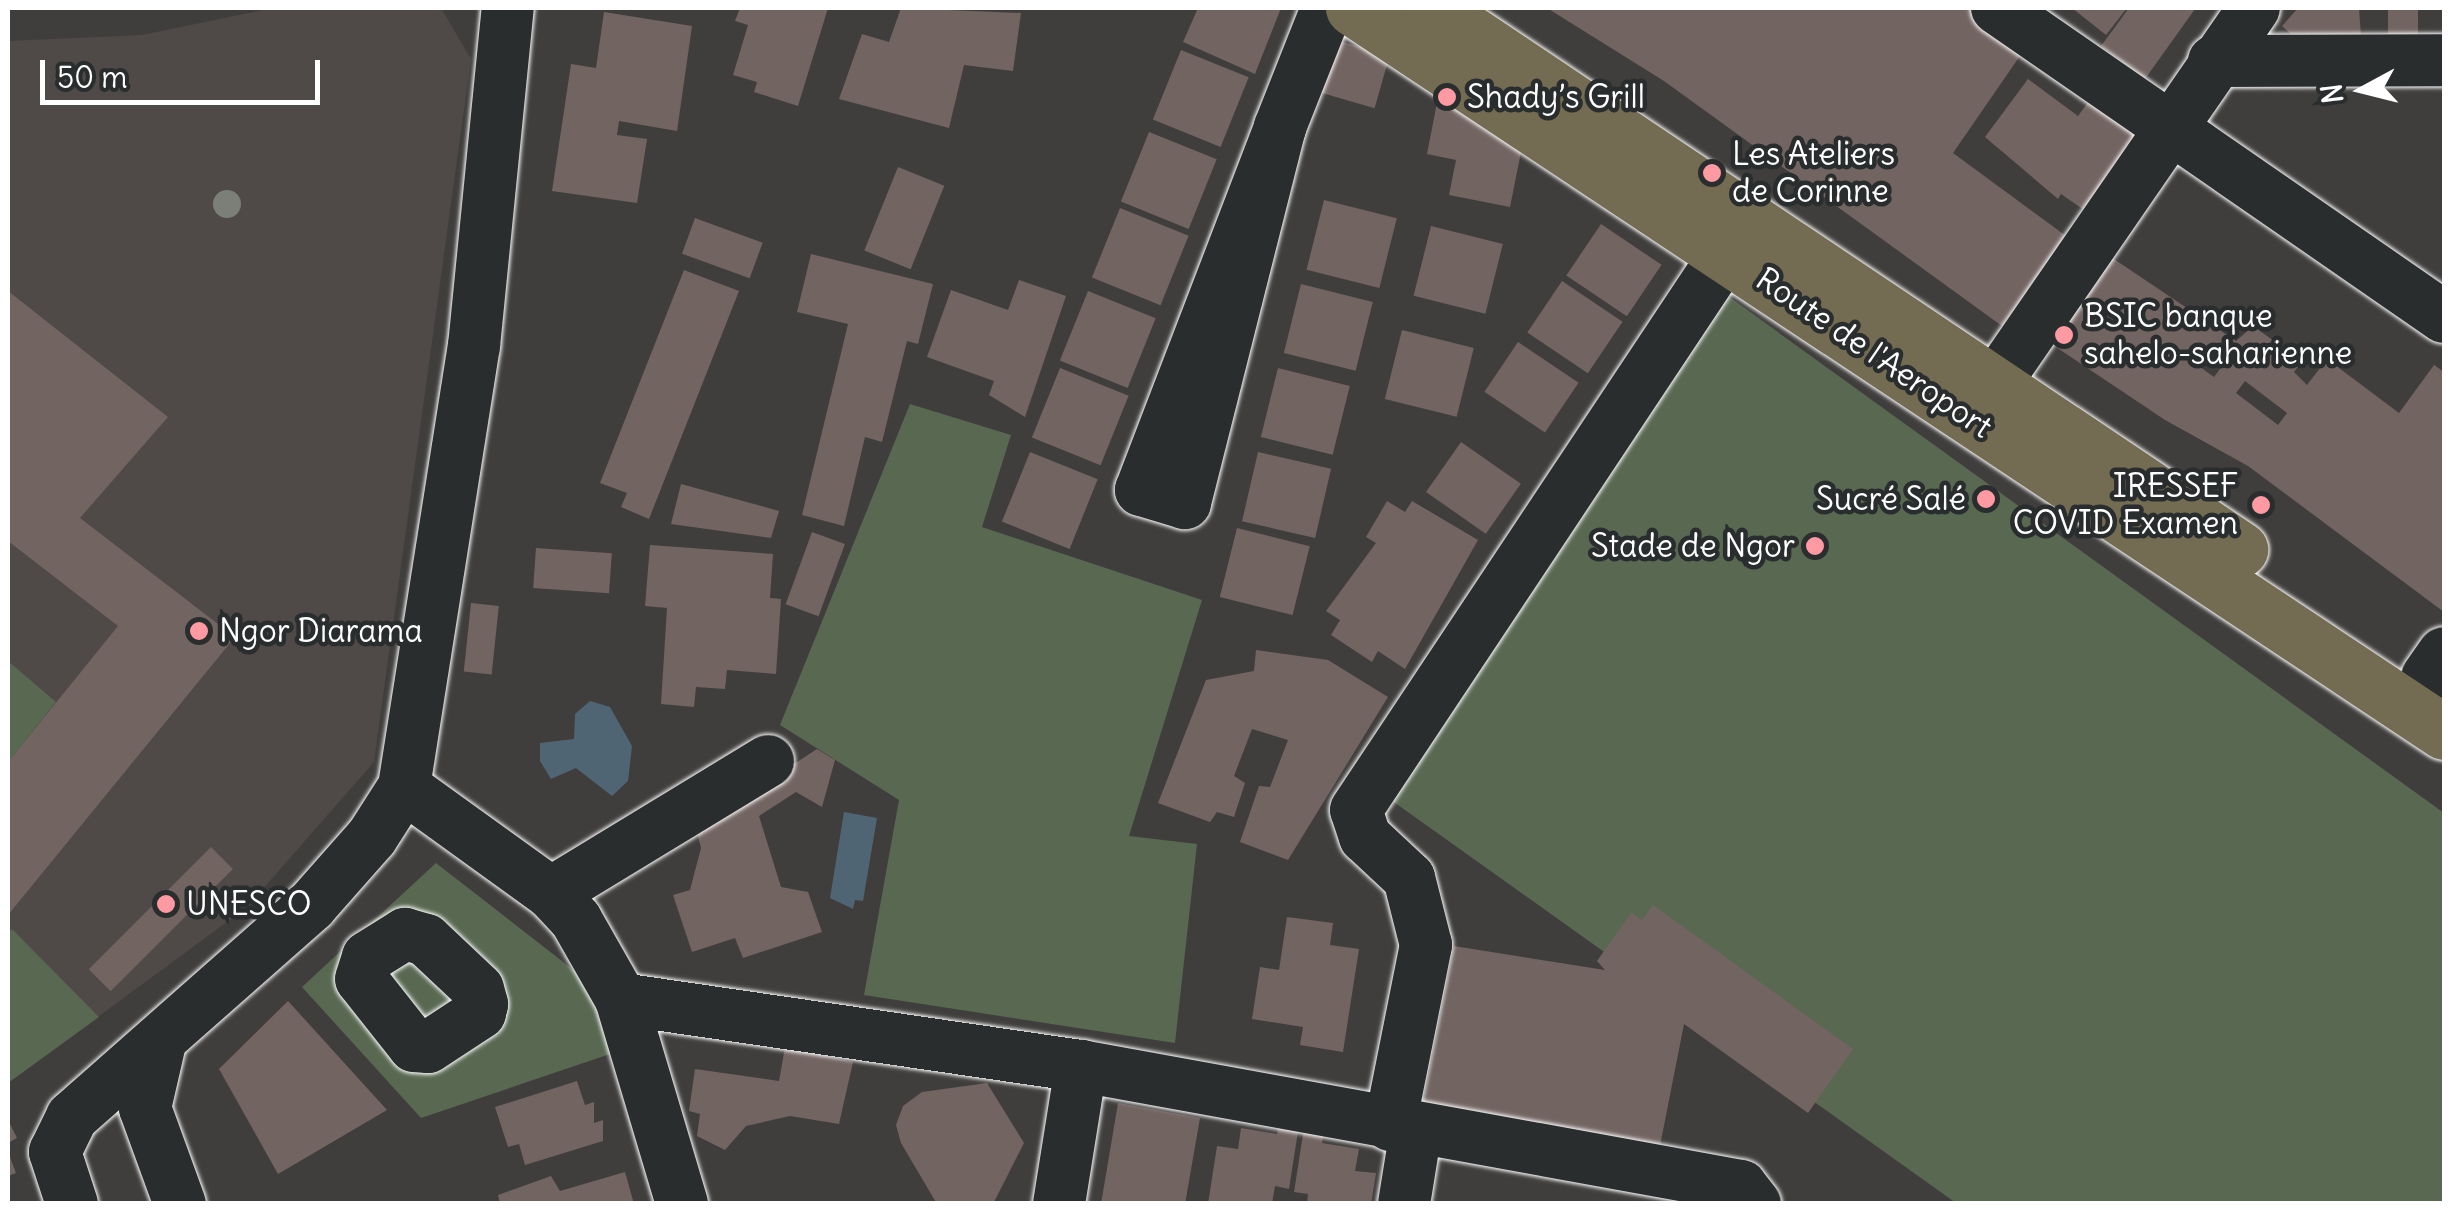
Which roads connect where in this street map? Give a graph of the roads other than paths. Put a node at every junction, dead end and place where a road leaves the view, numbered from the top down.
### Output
1 (508, 8) edge
2 (1326, 8) edge
3 (1353, 8) edge
4 (1997, 8) edge
5 (2254, 8) edge
6 (1452, 14) edge
7 (2444, 60) edge
8 (2214, 61) junction
9 (2172, 124) junction
10 (1280, 128) junction
11 (1726, 253) junction
12 (2444, 318) edge
13 (1996, 382) junction
14 (2439, 673) edge
15 (2444, 732) edge
16 (768, 761) dead end
17 (404, 786) junction
18 (551, 893) junction
19 (312, 906) junction
20 (368, 957) dead end
21 (622, 999) junction
22 (160, 1043) junction
23 (1081, 1066) junction
24 (1403, 1127) junction
25 (54, 1196) edge
26 (180, 1204) edge
27 (682, 1204) edge
28 (1059, 1204) edge
29 (1404, 1204) edge
30 (1755, 1204) edge

1 - 17 street
2 - 10 street
3 - 11 highway, Route de l'Aeroport
4 - 9 street
5 - 8 street
6 - 13 highway, Route de l'Aeroport
7 - 8 street
8 - 9 street
9 - 12 street
9 - 13 street
10 - 10 street
11 - 15 highway, Route de l'Aeroport
11 - 24 street
13 - 14 highway, Route de l'Aeroport
16 - 18 street
17 - 18 street
17 - 19 street
18 - 21 street
19 - 20 street
19 - 22 street
21 - 23 street
21 - 27 street
22 - 25 street
22 - 26 street
23 - 24 street
23 - 28 street
24 - 29 street
24 - 30 street

